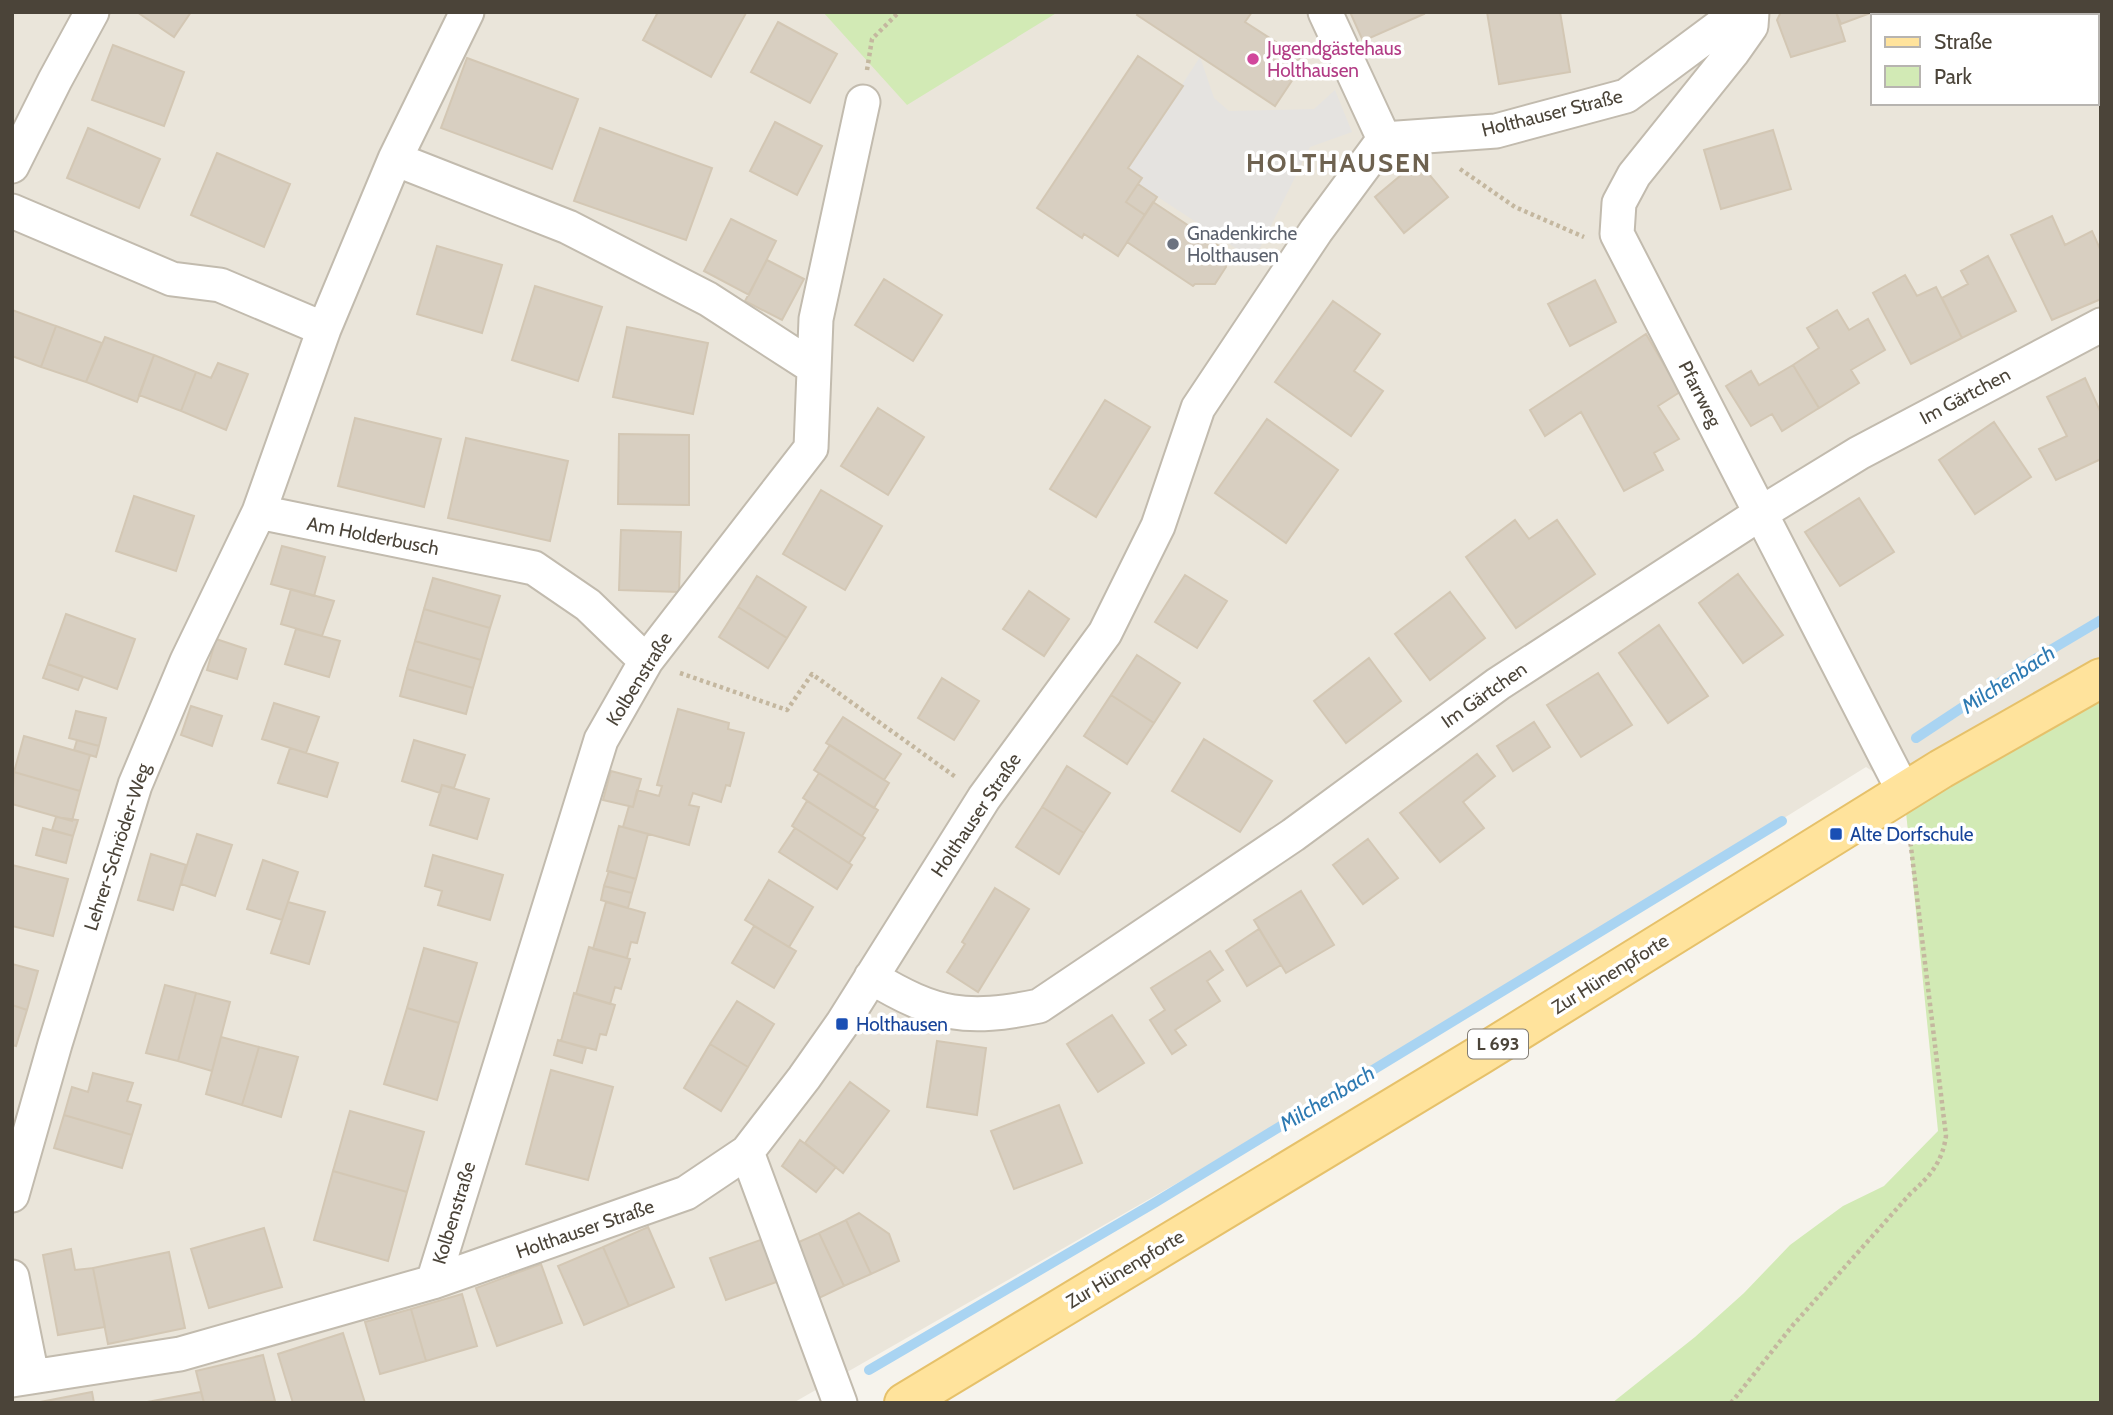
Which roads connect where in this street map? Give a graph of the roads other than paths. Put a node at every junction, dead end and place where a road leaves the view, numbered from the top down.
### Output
1 (92, 12) edge
2 (467, 12) edge
3 (1325, 12) edge
4 (1739, 12) edge
5 (1752, 12) edge
6 (863, 102) road end
7 (1384, 139) junction
8 (395, 159) junction
9 (12, 166) edge
10 (12, 211) edge
11 (2101, 325) edge
12 (324, 329) junction
13 (813, 367) junction
14 (259, 512) junction
15 (1761, 513) junction
16 (646, 661) junction
17 (2101, 678) edge
18 (1904, 792) junction
19 (871, 977) junction
20 (747, 1152) junction
21 (12, 1195) edge
22 (12, 1277) edge
23 (433, 1282) junction
24 (22, 1378) edge
25 (840, 1403) edge
26 (904, 1403) edge

1 - 9 street
2 - 8 street
3 - 7 street
4 - 7 street, Holthauser Straße
5 - 15 street, Pfarrweg
6 - 13 street, Kolbenstraße
7 - 19 street, Holthauser Straße
8 - 12 street
8 - 13 street
10 - 12 street
11 - 15 street, Im Gärtchen
12 - 14 street
13 - 16 street, Kolbenstraße
14 - 16 street, Am Holderbusch
14 - 21 street, Lehrer-Schröder-Weg
15 - 18 street, Pfarrweg
15 - 19 street, Im Gärtchen
16 - 23 street, Kolbenstraße
17 - 18 main road, Zur Hünenpforte / L 693
18 - 26 main road, Zur Hünenpforte / L 693
19 - 20 street, Holthauser Straße
20 - 23 street, Holthauser Straße
20 - 25 street
22 - 24 street
23 - 24 street, Holthauser Straße

